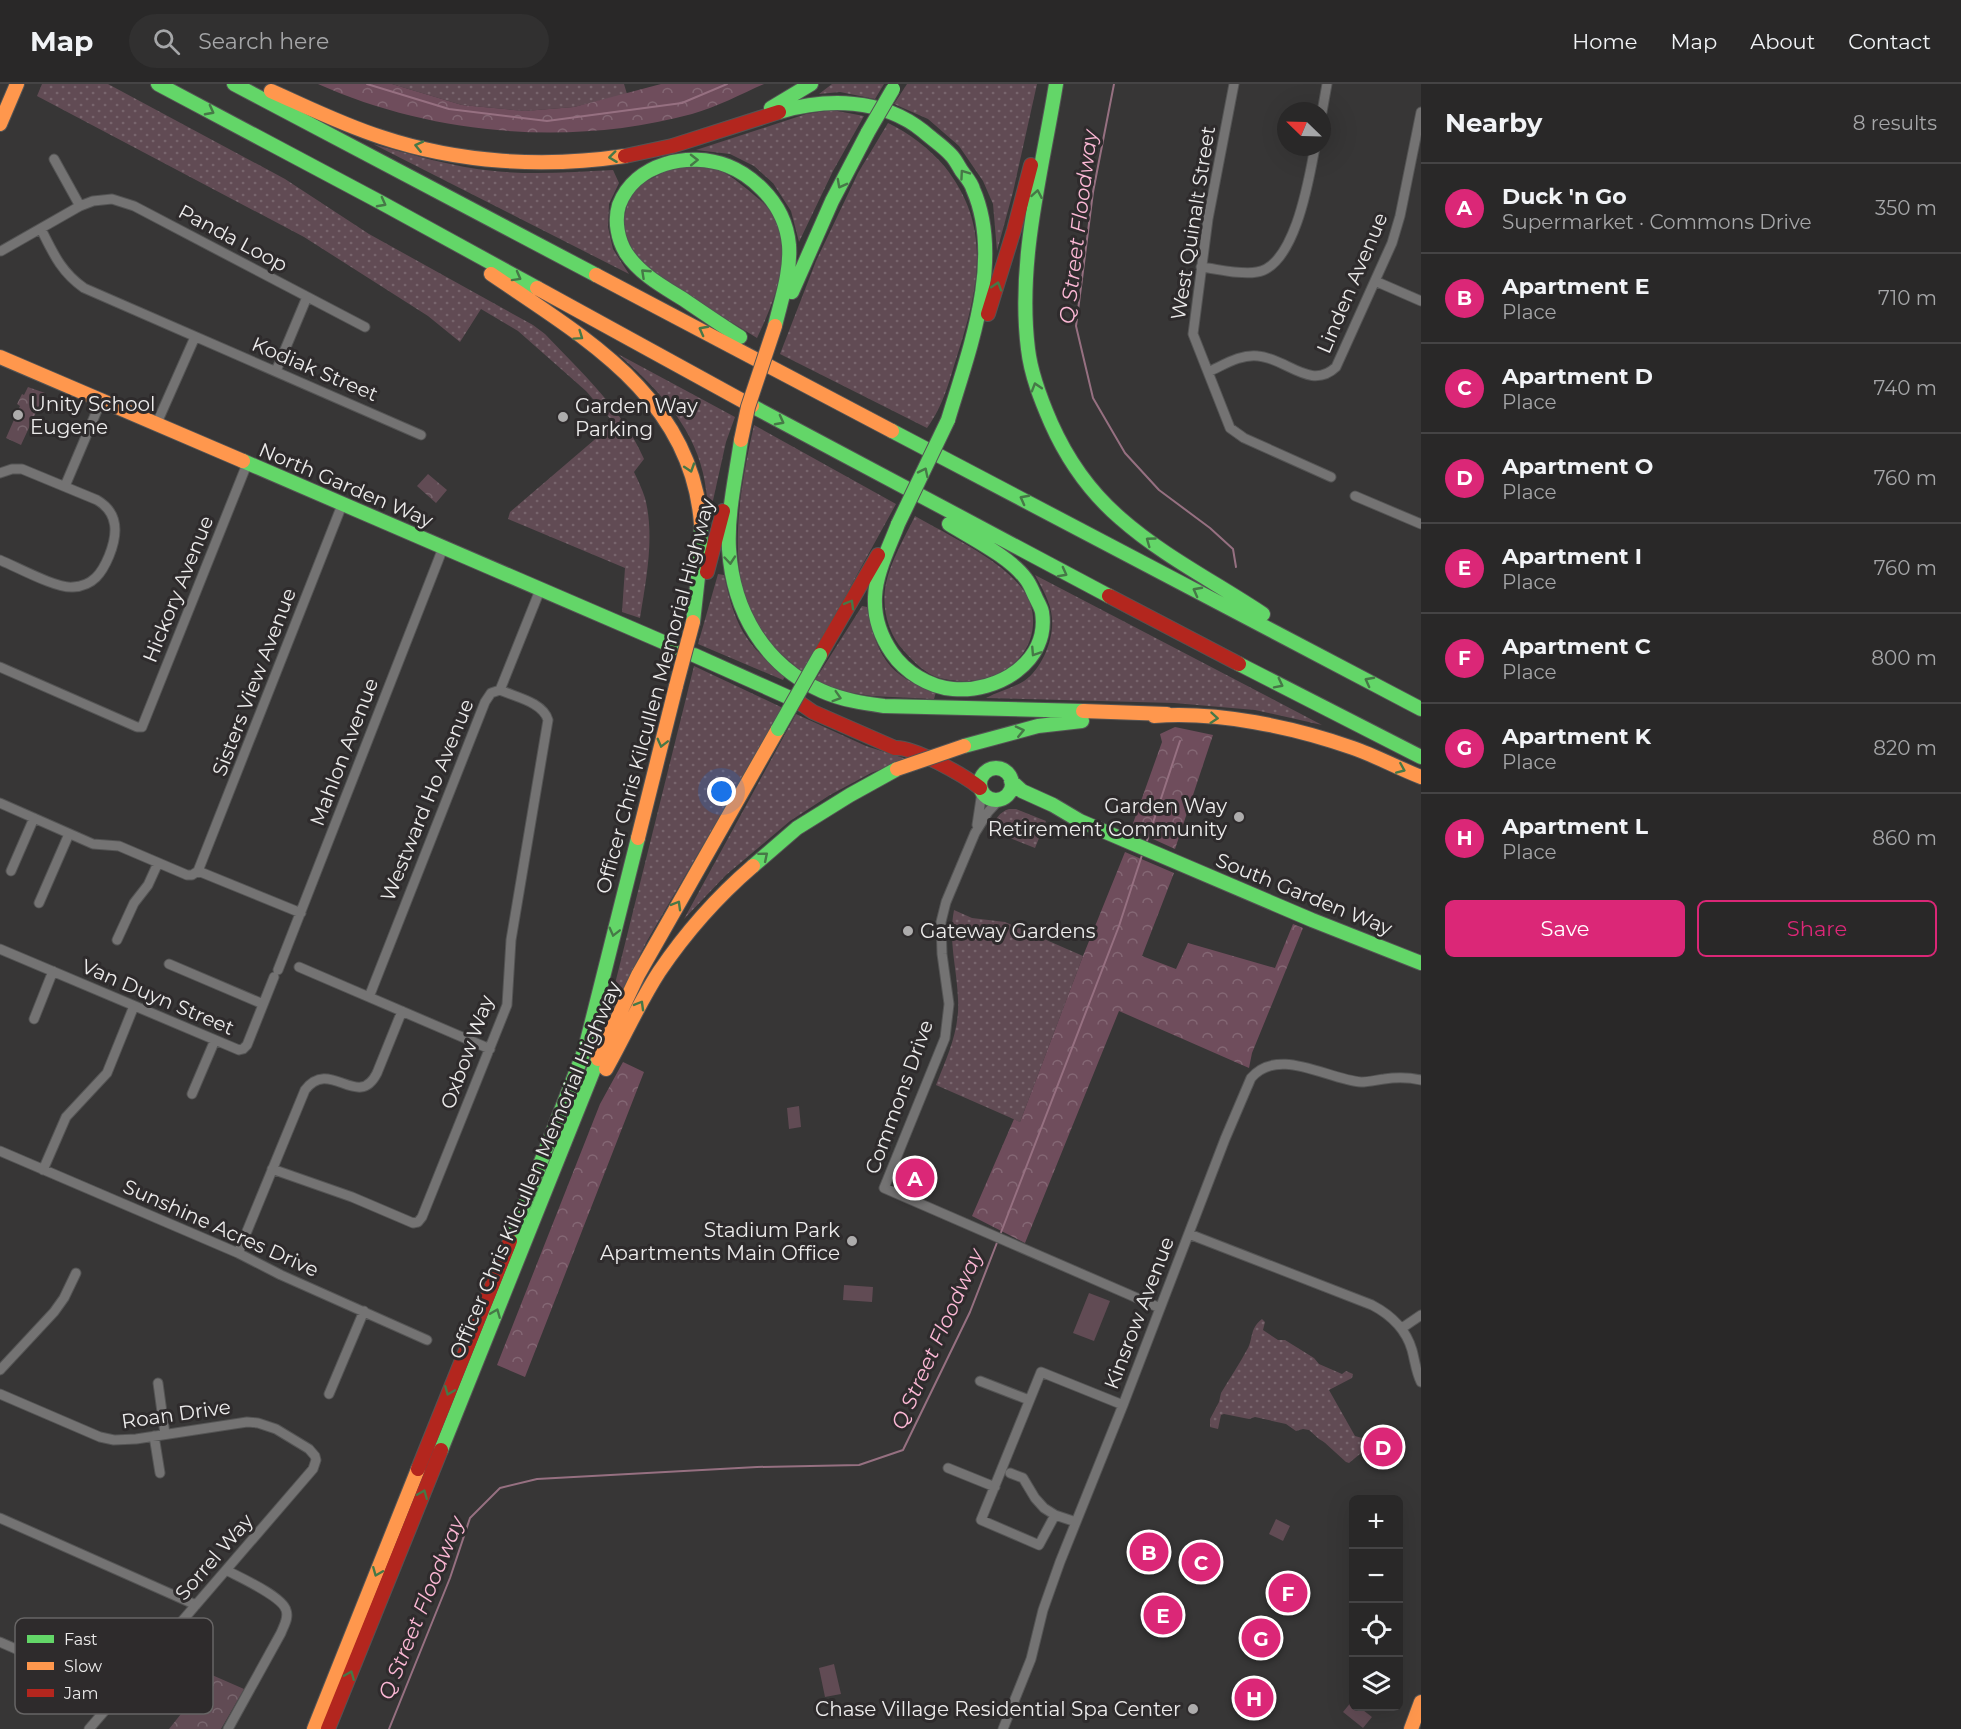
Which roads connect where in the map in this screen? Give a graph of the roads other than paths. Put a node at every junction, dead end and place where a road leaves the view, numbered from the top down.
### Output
1 (17, 84) edge
2 (158, 84) edge
3 (234, 84) edge
4 (255, 84) edge
5 (812, 84) edge
6 (1048, 84) edge
7 (1056, 84) edge
8 (1234, 84) edge
9 (1328, 84) edge
10 (895, 86) edge
11 (1324, 102) edge
12 (1421, 112) edge
13 (746, 123) junction
14 (0, 124) edge
15 (1313, 156) edge
16 (54, 159) dead end
17 (80, 206) junction
18 (411, 218) junction
19 (41, 229) junction
20 (1, 251) edge
21 (1201, 267) junction
22 (1375, 281) junction
23 (308, 297) junction
24 (1421, 301) edge
25 (775, 326) junction
26 (365, 327) dead end
27 (195, 337) junction
28 (0, 357) edge
29 (276, 372) junction
30 (1208, 372) junction
31 (833, 398) junction
32 (101, 401) junction
33 (948, 420) junction
34 (156, 425) junction
35 (421, 435) dead end
36 (741, 440) junction
37 (247, 464) junction
38 (871, 471) junction
39 (0, 472) edge
40 (1331, 477) dead end
41 (65, 486) junction
42 (1355, 496) dead end
43 (342, 505) junction
44 (898, 524) junction
45 (1421, 524) edge
46 (443, 548) junction
47 (0, 560) edge
48 (540, 590) junction
49 (693, 622) junction
50 (677, 648) dead end
51 (694, 655) dead end
52 (1339, 665) junction
53 (0, 667) edge
54 (500, 690) junction
55 (789, 698) dead end
56 (1421, 709) edge
57 (1167, 714) junction
58 (903, 747) junction
59 (922, 755) junction
60 (1421, 757) edge
61 (987, 771) junction
62 (1421, 777) edge
63 (1011, 781) junction
64 (981, 790) junction
65 (1001, 799) junction
66 (0, 803) edge
67 (34, 818) junction
68 (1073, 818) junction
69 (975, 833) junction
70 (69, 834) junction
71 (158, 863) junction
72 (11, 871) dead end
73 (198, 871) junction
74 (39, 903) dead end
75 (301, 913) junction
76 (117, 940) dead end
77 (0, 949) edge
78 (1421, 963) edge
79 (170, 964) dead end
80 (299, 966) dead end
81 (53, 971) junction
82 (276, 974) joint
83 (369, 997) junction
84 (263, 1004) junction
85 (134, 1006) junction
86 (402, 1011) junction
87 (34, 1018) dead end
88 (215, 1040) junction
89 (490, 1049) junction
90 (1421, 1080) edge
91 (192, 1094) dead end
92 (0, 1151) edge
93 (557, 1160) junction
94 (272, 1169) junction
95 (43, 1170) junction
96 (1189, 1234) junction
97 (238, 1253) junction
98 (76, 1273) dead end
99 (1160, 1308) junction
100 (364, 1311) junction
101 (1421, 1315) edge
102 (1402, 1328) junction
103 (427, 1340) dead end
104 (0, 1370) edge
105 (980, 1381) dead end
106 (1421, 1382) edge
107 (158, 1383) dead end
108 (0, 1394) edge
109 (329, 1394) dead end
110 (1029, 1400) junction
111 (1123, 1405) junction
112 (165, 1434) junction
113 (154, 1436) junction
114 (316, 1460) joint
115 (948, 1468) dead end
116 (160, 1473) dead end
117 (1010, 1473) dead end
118 (994, 1487) junction
119 (1055, 1515) junction
120 (0, 1518) edge
121 (1076, 1522) junction
122 (226, 1570) junction
123 (196, 1605) junction
124 (185, 1618) edge
125 (0, 1642) edge
126 (15, 1649) edge
127 (1421, 1702) edge
128 (102, 1714) edge
129 (89, 1729) edge
130 (228, 1729) edge
131 (314, 1729) edge
132 (328, 1729) edge
133 (1003, 1729) edge
134 (1411, 1729) edge

1 - 14 main road
2 -> 18 main road
31 -> 3 main road
13 -> 4 main road
5 - 13 main road
33 -> 6 main road, Officer Chris Kilcullen Memorial Highway
52 -> 7 main road
8 - 21 street, West Quinalt Street
9 - 11 street
10 -> 25 main road, Officer Chris Kilcullen Memorial Highway, bridge
12 - 22 street, Linden Avenue
33 -> 13 main road
15 - 21 street
16 - 17 street
17 - 19 street, Panda Loop
17 - 23 street, Panda Loop
18 -> 38 main road
18 -> 49 main road
19 - 20 street, Panda Loop
19 - 27 street, Kodiak Street
21 - 30 street, West Quinalt Street
22 - 24 street
22 - 30 street, Linden Avenue
23 - 26 street, Panda Loop
23 - 29 street
31 -> 25 main road
25 - 36 main road, Officer Chris Kilcullen Memorial Highway, bridge
27 - 29 street, Kodiak Street
27 - 34 street
28 - 32 main road, North Garden Way
29 - 35 street, Kodiak Street
30 - 40 street, West Quinalt Street
52 -> 31 main road
32 - 34 main road, North Garden Way
32 - 41 street
44 -> 33 main road, Officer Chris Kilcullen Memorial Highway, bridge
34 - 37 main road, North Garden Way
36 - 49 main road, Officer Chris Kilcullen Memorial Highway
36 -> 57 main road
37 - 43 main road, North Garden Way
37 - 53 street, Hickory Avenue
38 -> 44 main road
38 -> 60 main road
39 - 41 street
41 - 47 street
42 - 45 street
43 - 46 main road, North Garden Way
43 - 73 street, Sisters View Avenue
93 -> 44 main road, Officer Chris Kilcullen Memorial Highway, bridge
46 - 48 main road, North Garden Way
46 - 75 street, Mahlon Avenue
48 - 50 main road, North Garden Way
48 - 54 street, Westward Ho Avenue
49 -> 131 main road, Officer Chris Kilcullen Memorial Highway, bridge
51 - 55 main road
56 -> 52 main road
54 - 83 street, Westward Ho Avenue
54 - 89 street, Oxbow Way
57 -> 62 main road
93 -> 57 main road, bridge
58 - 58 main road, South Garden Way
58 - 59 main road, South Garden Way
59 - 61 main road
59 - 64 main road, South Garden Way
61 - 63 main road, South Garden Way
61 - 64 main road
63 - 65 main road
63 - 68 main road, South Garden Way
64 - 65 main road, South Garden Way
64 - 69 street, Commons Drive
65 - 68 main road, South Garden Way
65 - 69 street, Commons Drive
66 - 67 street
67 - 70 street
67 - 72 street
68 - 78 main road, South Garden Way
69 - 99 street, Commons Drive
70 - 71 street
70 - 74 street
71 - 73 street
71 - 76 street
73 - 75 street
75 - 82 street, Mahlon Avenue
77 - 81 street, Van Duyn Street
79 - 84 street
80 - 83 street
81 - 85 street, Van Duyn Street
81 - 87 street, Van Duyn Street
82 - 84 street, Van Duyn Street
83 - 86 street
84 - 88 street, Van Duyn Street
85 - 88 street, Van Duyn Street
85 - 95 street
86 - 89 street
86 - 94 street
88 - 91 street
89 - 94 street, Oxbow Way
90 - 96 street, Kinsrow Avenue
92 - 95 street, Sunshine Acres Drive
132 -> 93 main road, Officer Chris Kilcullen Memorial Highway
94 - 97 street
95 - 97 street, Sunshine Acres Drive
96 - 99 street, Kinsrow Avenue
96 - 102 street
97 - 100 street, Sunshine Acres Drive
98 - 104 street
99 - 111 street, Kinsrow Avenue
100 - 103 street, Sunshine Acres Drive
100 - 109 street
101 - 102 street
102 - 106 street
105 - 110 street
107 - 112 street
108 - 113 street, Roan Drive
110 - 111 street
110 - 118 street
111 - 121 street, Kinsrow Avenue
112 - 113 street, Roan Drive
112 - 114 street, Roan Drive
113 - 116 street
114 - 122 street, Sorrel Way
115 - 118 street
117 - 119 street
118 - 119 street
119 - 121 street
120 - 123 street
121 - 133 street, Kinsrow Avenue
122 - 123 street, Sorrel Way
122 - 130 street
123 - 124 street, Sorrel Way
125 - 126 street
127 - 134 main road
128 - 129 street, Sorrel Way

